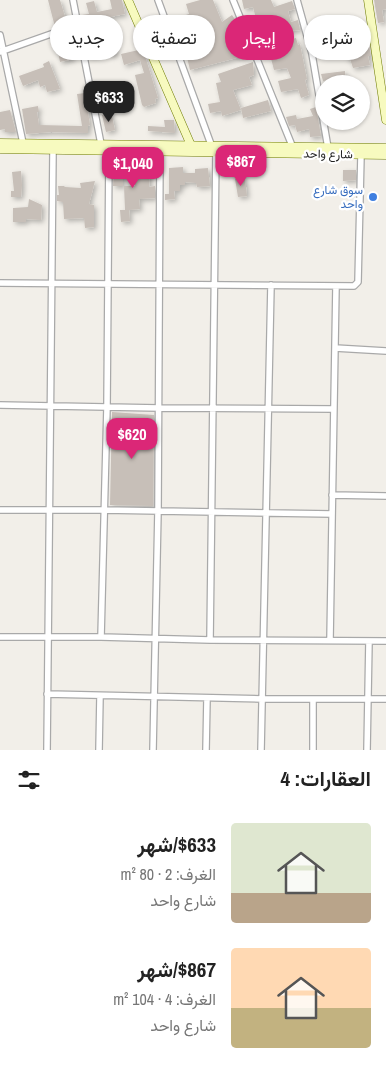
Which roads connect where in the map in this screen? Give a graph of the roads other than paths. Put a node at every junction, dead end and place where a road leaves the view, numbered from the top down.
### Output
1 (73, 0) edge
2 (128, 0) edge
3 (158, 0) edge
4 (233, 0) edge
5 (297, 0) edge
6 (368, 0) edge
7 (75, 15) edge
8 (50, 34) edge
9 (0, 35) edge
10 (2, 51) edge
11 (84, 60) edge
12 (386, 120) edge
13 (0, 143) edge
14 (24, 143) junction
15 (101, 144) junction
16 (294, 148) junction
17 (328, 148) junction
18 (386, 148) edge
19 (0, 149) edge
20 (192, 149) junction
21 (53, 150) junction
22 (214, 150) junction
23 (109, 152) junction
24 (160, 152) junction
25 (361, 155) junction
26 (386, 155) edge
27 (0, 283) edge
28 (52, 283) junction
29 (107, 283) junction
30 (159, 284) junction
31 (214, 284) junction
32 (271, 285) junction
33 (336, 286) junction
34 (336, 348) junction
35 (386, 351) edge
36 (0, 405) edge
37 (50, 406) junction
38 (107, 407) junction
39 (213, 407) junction
40 (158, 408) junction
41 (269, 408) junction
42 (333, 409) junction
43 (332, 495) junction
44 (386, 496) edge
45 (0, 510) edge
46 (49, 510) junction
47 (104, 510) junction
48 (158, 512) junction
49 (212, 512) junction
50 (267, 514) junction
51 (332, 514) junction
52 (0, 637) edge
53 (47, 637) junction
54 (101, 637) junction
55 (155, 638) junction
56 (210, 640) junction
57 (330, 640) junction
58 (264, 641) junction
59 (369, 641) junction
60 (386, 641) edge
61 (47, 694) junction
62 (100, 696) junction
63 (153, 697) junction
64 (207, 698) junction
65 (313, 698) junction
66 (262, 699) junction
67 (367, 699) junction
68 (386, 699) edge
69 (47, 750) edge
70 (99, 750) edge
71 (152, 750) edge
72 (206, 750) edge
73 (261, 750) edge
74 (312, 750) edge
75 (367, 750) edge

1 - 7 street
2 - 20 street
3 - 22 street
4 - 16 street
5 - 17 street
6 - 12 street
8 - 10 street
9 - 10 street
10 - 14 street
11 - 15 street
13 - 14 street, شارع واحد
14 - 15 street, شارع واحد
15 - 20 street, شارع واحد
16 - 17 street, شارع واحد
16 - 22 street, شارع واحد
17 - 18 street, شارع واحد
19 - 21 street, شارع واحد
20 - 22 street, شارع واحد
20 - 24 street, شارع واحد
21 - 23 street, شارع واحد
21 - 28 street
22 - 25 street, شارع واحد
22 - 31 street
23 - 24 street, شارع واحد
23 - 29 street
24 - 30 street
25 - 26 street, شارع واحد
25 - 33 street
27 - 28 street
28 - 29 street
28 - 37 street
29 - 30 street
29 - 38 street
30 - 31 street
30 - 40 street
31 - 32 street
31 - 39 street
32 - 33 street
32 - 41 street
33 - 34 street
34 - 35 street
34 - 42 street
36 - 37 street
37 - 38 street
37 - 46 street
38 - 40 street
38 - 47 street
39 - 40 street
39 - 41 street
39 - 49 street
40 - 48 street
41 - 42 street
41 - 50 street
42 - 43 street
43 - 44 street
43 - 51 street
45 - 46 street
46 - 47 street
46 - 53 street
47 - 48 street
47 - 54 street
48 - 49 street
48 - 55 street
49 - 50 street
49 - 56 street
50 - 51 street
50 - 58 street
51 - 57 street
52 - 53 street
53 - 54 street
53 - 61 street
54 - 55 street
55 - 56 street
55 - 63 street
56 - 58 street
57 - 58 street
57 - 59 street
58 - 66 street
59 - 60 street
59 - 67 street
61 - 62 street
61 - 69 street
62 - 63 street
62 - 70 street
63 - 64 street
63 - 71 street
64 - 66 street
64 - 72 street
65 - 66 street
65 - 67 street
65 - 74 street
66 - 73 street
67 - 68 street
67 - 75 street

